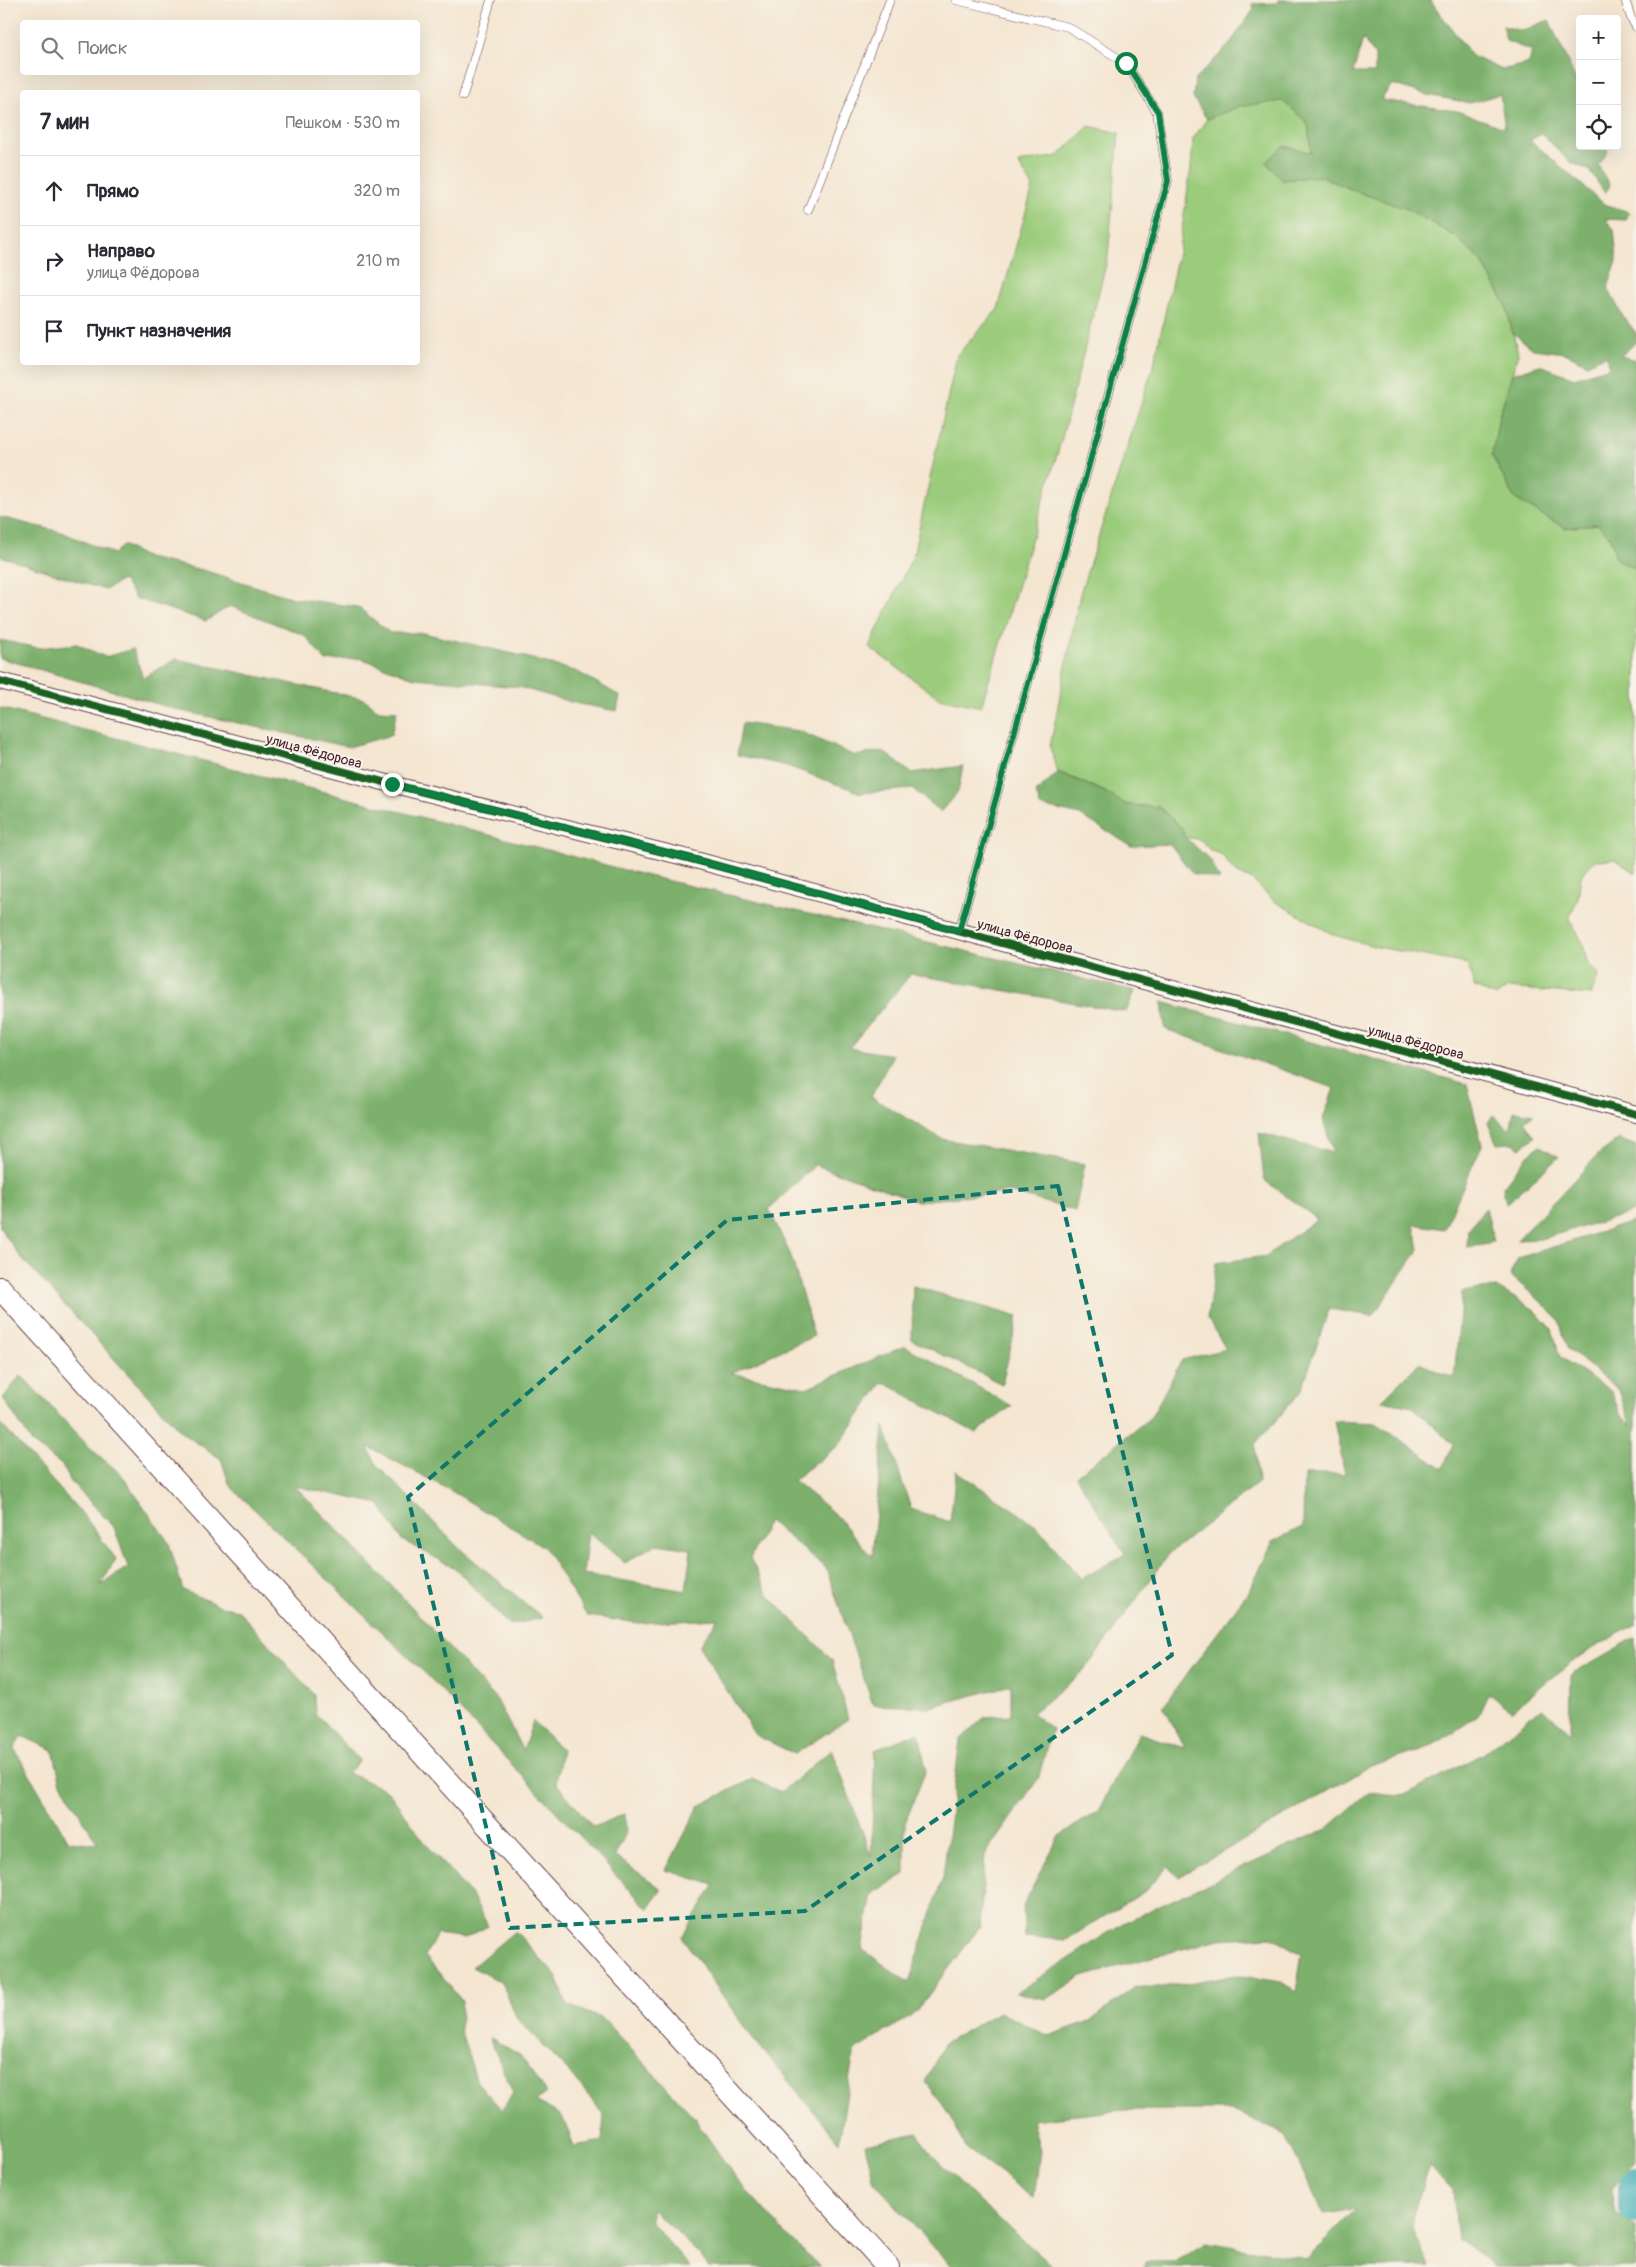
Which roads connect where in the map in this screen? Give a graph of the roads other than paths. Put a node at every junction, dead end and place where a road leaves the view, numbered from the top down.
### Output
1 (491, 0) edge
2 (890, 0) edge
3 (956, 0) edge
4 (1625, 0) edge
5 (1636, 27) edge
6 (463, 96) dead end
7 (808, 210) dead end
8 (0, 681) edge
9 (959, 931) junction
10 (1636, 1114) edge
11 (0, 1288) edge
12 (888, 2267) edge

1 - 6 lane
2 - 7 lane
3 - 9 lane
4 - 5 lane
8 - 9 street, улица Фёдорова
9 - 10 street, улица Фёдорова
11 - 12 main road

